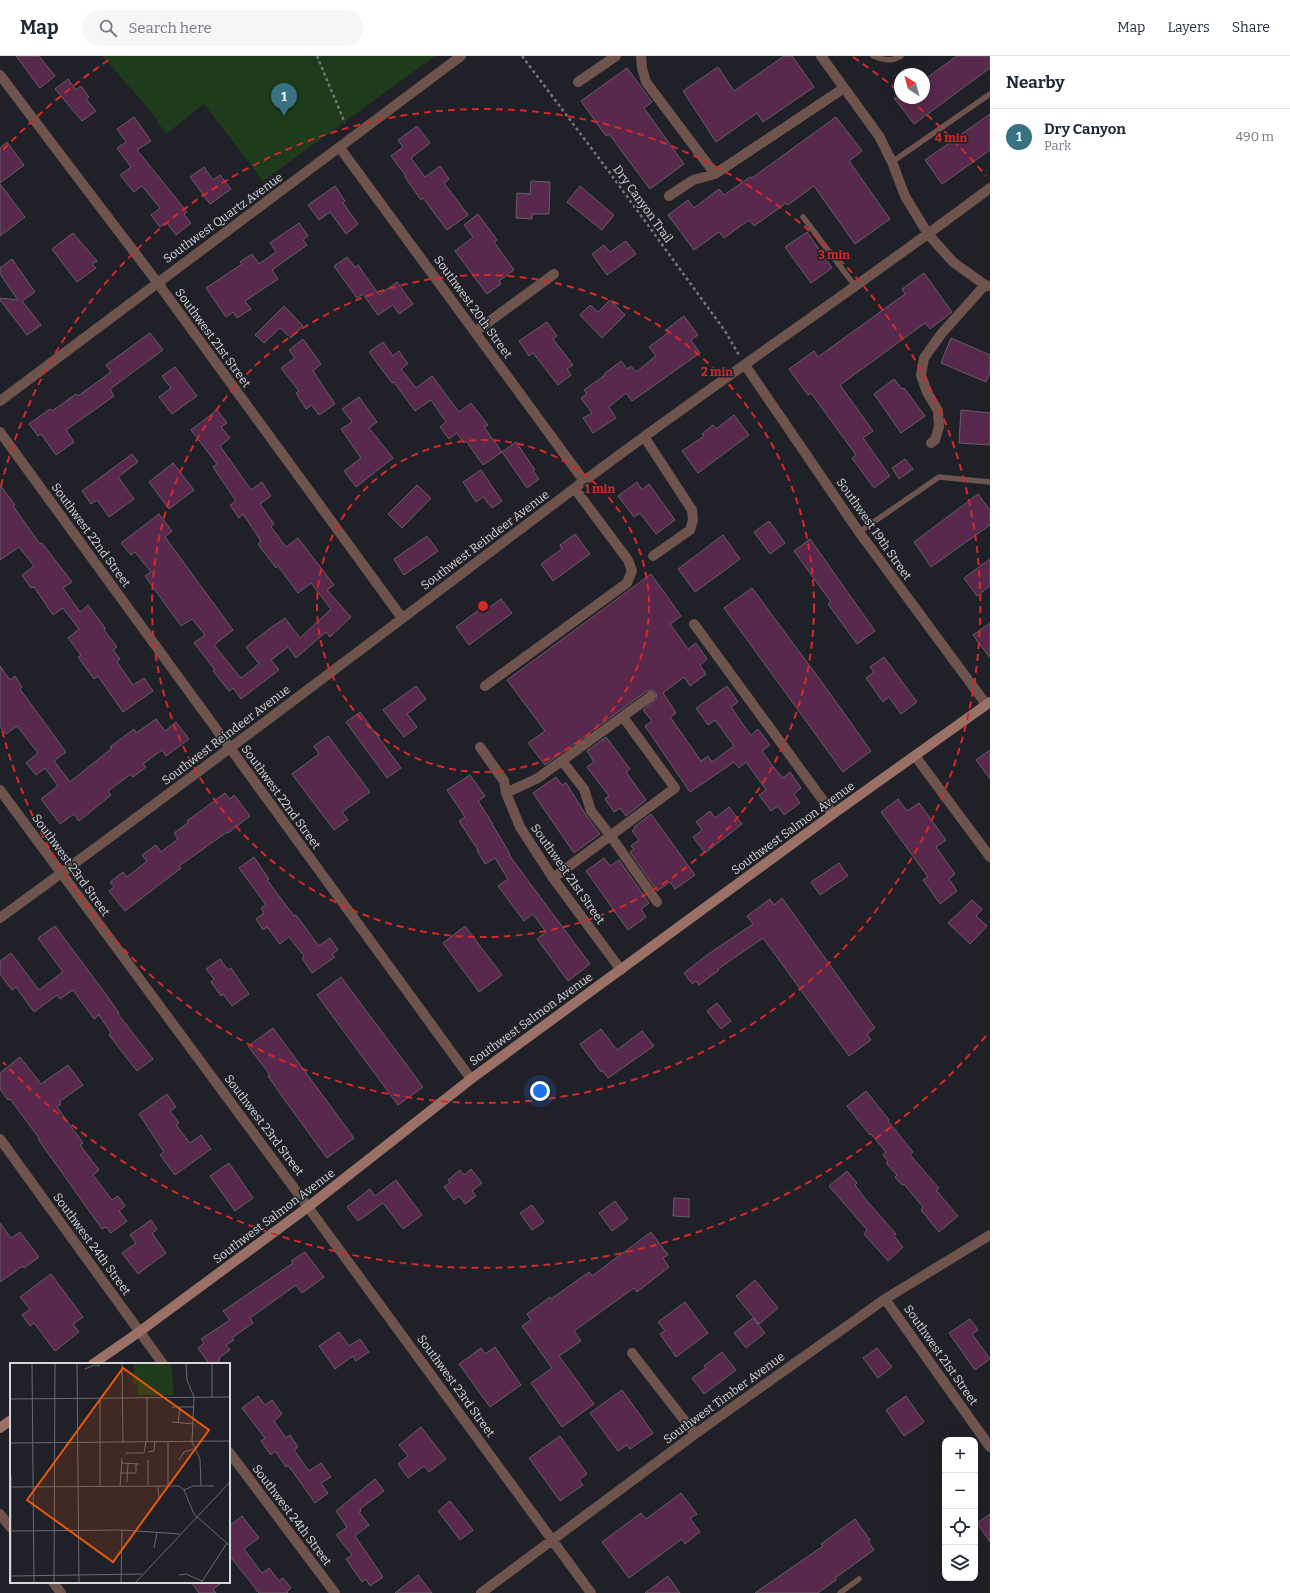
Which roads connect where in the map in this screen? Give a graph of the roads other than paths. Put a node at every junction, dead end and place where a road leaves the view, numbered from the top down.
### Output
1 (461, 56) edge
2 (616, 56) edge
3 (641, 56) edge
4 (821, 56) edge
5 (873, 56) edge
6 (901, 56) edge
7 (0, 75) edge
8 (578, 82) dead end
9 (844, 88) junction
10 (990, 94) edge
11 (340, 148) junction
12 (892, 162) junction
13 (715, 174) junction
14 (990, 188) edge
15 (669, 196) dead end
16 (803, 217) dead end
17 (928, 234) junction
18 (554, 274) dead end
19 (157, 282) junction
20 (987, 285) edge
21 (854, 286) junction
22 (475, 332) junction
23 (745, 365) junction
24 (0, 401) edge
25 (0, 432) edge
26 (645, 438) junction
27 (930, 443) dead end
28 (584, 481) junction
29 (990, 482) edge
30 (575, 489) junction
31 (859, 532) junction
32 (654, 556) dead end
33 (402, 618) junction
34 (694, 624) dead end
35 (485, 686) dead end
36 (651, 696) dead end
37 (988, 703) edge
38 (623, 717) junction
39 (480, 747) dead end
40 (230, 749) junction
41 (915, 756) junction
42 (562, 761) junction
43 (0, 790) edge
44 (506, 793) junction
45 (833, 814) junction
46 (610, 835) junction
47 (990, 857) edge
48 (61, 874) junction
49 (553, 878) junction
50 (657, 902) dead end
51 (0, 918) edge
52 (621, 970) junction
53 (471, 1080) junction
54 (0, 1139) edge
55 (308, 1208) junction
56 (990, 1235) edge
57 (885, 1299) junction
58 (139, 1332) junction
59 (632, 1353) dead end
60 (94, 1363) edge
61 (162, 1363) edge
62 (10, 1421) edge
63 (0, 1428) edge
64 (695, 1434) junction
65 (990, 1447) edge
66 (230, 1453) edge
67 (0, 1514) edge
68 (10, 1527) edge
69 (552, 1542) junction
70 (859, 1579) dead end
71 (54, 1583) edge
72 (61, 1593) edge
73 (335, 1593) edge
74 (481, 1593) edge
75 (591, 1593) edge
76 (840, 1593) edge

1 - 11 street, Southwest Quartz Avenue
2 - 8 street
3 - 13 street
4 - 9 street
5 - 6 lane
7 - 19 street, Southwest 21st Street
9 - 12 street
9 - 13 street
10 - 12 lane
11 - 19 street, Southwest Quartz Avenue
11 - 22 street, Southwest 20th Street
12 - 17 street
13 - 15 street
14 - 17 street, Southwest Reindeer Avenue
16 - 21 lane
17 - 20 street
17 - 21 street, Southwest Reindeer Avenue
18 - 22 street
19 - 24 street, Southwest Quartz Avenue
19 - 33 street, Southwest 21st Street
20 - 27 street
21 - 23 street, Southwest Reindeer Avenue
22 - 28 street, Southwest 20th Street
23 - 26 street, Southwest Reindeer Avenue
23 - 31 street, Southwest 19th Street
25 - 40 street, Southwest 22nd Street
26 - 28 street, Southwest Reindeer Avenue
26 - 32 street
28 - 30 street, Southwest Reindeer Avenue
29 - 31 lane
30 - 33 street, Southwest Reindeer Avenue
30 - 35 street
31 - 37 street, Southwest 19th Street
33 - 40 street, Southwest Reindeer Avenue
34 - 45 street
36 - 38 street
37 - 41 main road, Southwest Salmon Avenue
38 - 42 street
38 - 46 street
39 - 44 street, Southwest 21st Street
40 - 48 street, Southwest Reindeer Avenue
40 - 53 street, Southwest 22nd Street
41 - 45 main road, Southwest Salmon Avenue
41 - 47 street
42 - 44 street
42 - 46 street
43 - 48 street, Southwest 23rd Street
44 - 49 street, Southwest 21st Street
45 - 52 main road, Southwest Salmon Avenue
46 - 49 street
46 - 50 street
48 - 51 street, Southwest Reindeer Avenue
48 - 55 street, Southwest 23rd Street
49 - 52 street, Southwest 21st Street
52 - 53 main road, Southwest Salmon Avenue
53 - 55 main road, Southwest Salmon Avenue
54 - 58 street, Southwest 24th Street
55 - 58 main road, Southwest Salmon Avenue
55 - 69 street, Southwest 23rd Street
56 - 57 street, Southwest Timber Avenue
57 - 64 street, Southwest Timber Avenue
57 - 65 street, Southwest 21st Street
58 - 60 main road, Southwest Salmon Avenue
58 - 61 street, Southwest 24th Street
59 - 64 street
62 - 63 main road
64 - 69 street, Southwest Timber Avenue
66 - 73 street, Southwest 24th Street
67 - 68 street
69 - 74 street, Southwest Timber Avenue
69 - 75 street, Southwest 23rd Street
70 - 76 lane
71 - 72 street

